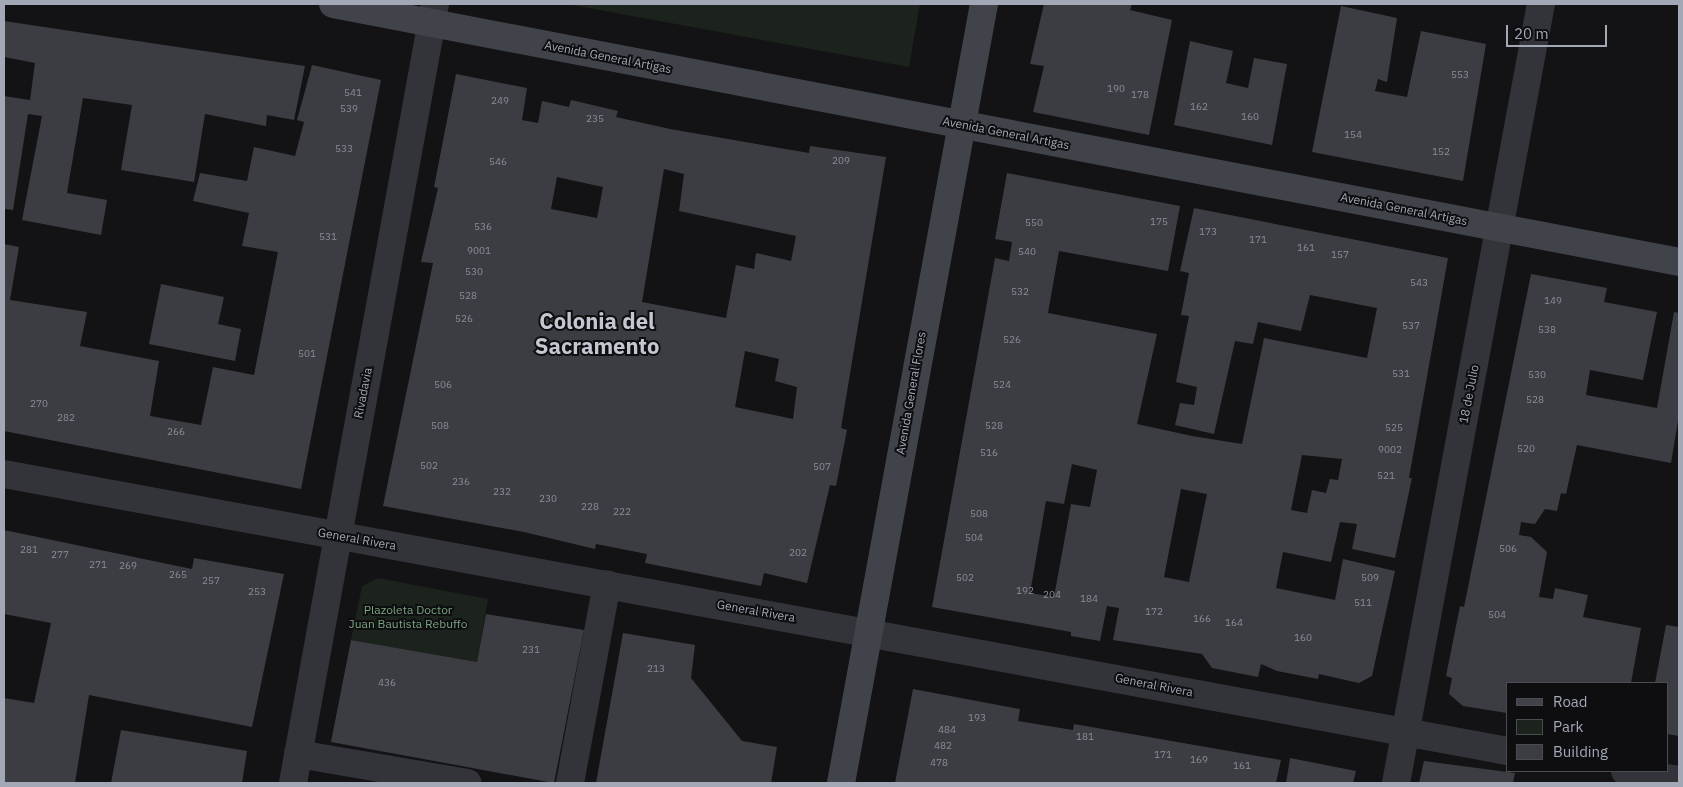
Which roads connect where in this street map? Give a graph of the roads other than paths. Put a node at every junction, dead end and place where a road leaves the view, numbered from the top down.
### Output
1 (333, 4) edge
2 (984, 4) edge
3 (1541, 4) edge
4 (434, 13) edge
5 (961, 124) junction
6 (1500, 228) junction
7 (1679, 262) edge
8 (4, 474) edge
9 (336, 536) junction
10 (607, 584) junction
11 (868, 631) junction
12 (1405, 733) junction
13 (1506, 750) edge
14 (298, 754) junction
15 (1631, 772) edge
16 (1679, 780) edge
17 (293, 783) edge
18 (468, 783) edge
19 (570, 783) edge
20 (841, 783) edge
21 (1396, 783) edge

1 - 4 street, Avenida General Artigas
2 - 5 street, Avenida General Flores
3 - 6 street, 18 de Julio
4 - 5 street, Avenida General Artigas
4 - 9 street, Rivadavia
5 - 6 street, Avenida General Artigas
5 - 11 street, Avenida General Flores
6 - 7 street, Avenida General Artigas
6 - 12 street, 18 de Julio
8 - 9 street, General Rivera
9 - 10 street, General Rivera
9 - 14 street, Rivadavia
10 - 11 street, General Rivera
10 - 19 street
11 - 12 street, General Rivera
11 - 20 street, Avenida General Flores
12 - 13 street, General Rivera
12 - 21 street, 18 de Julio
14 - 17 street, Rivadavia
14 - 18 street
15 - 16 street

